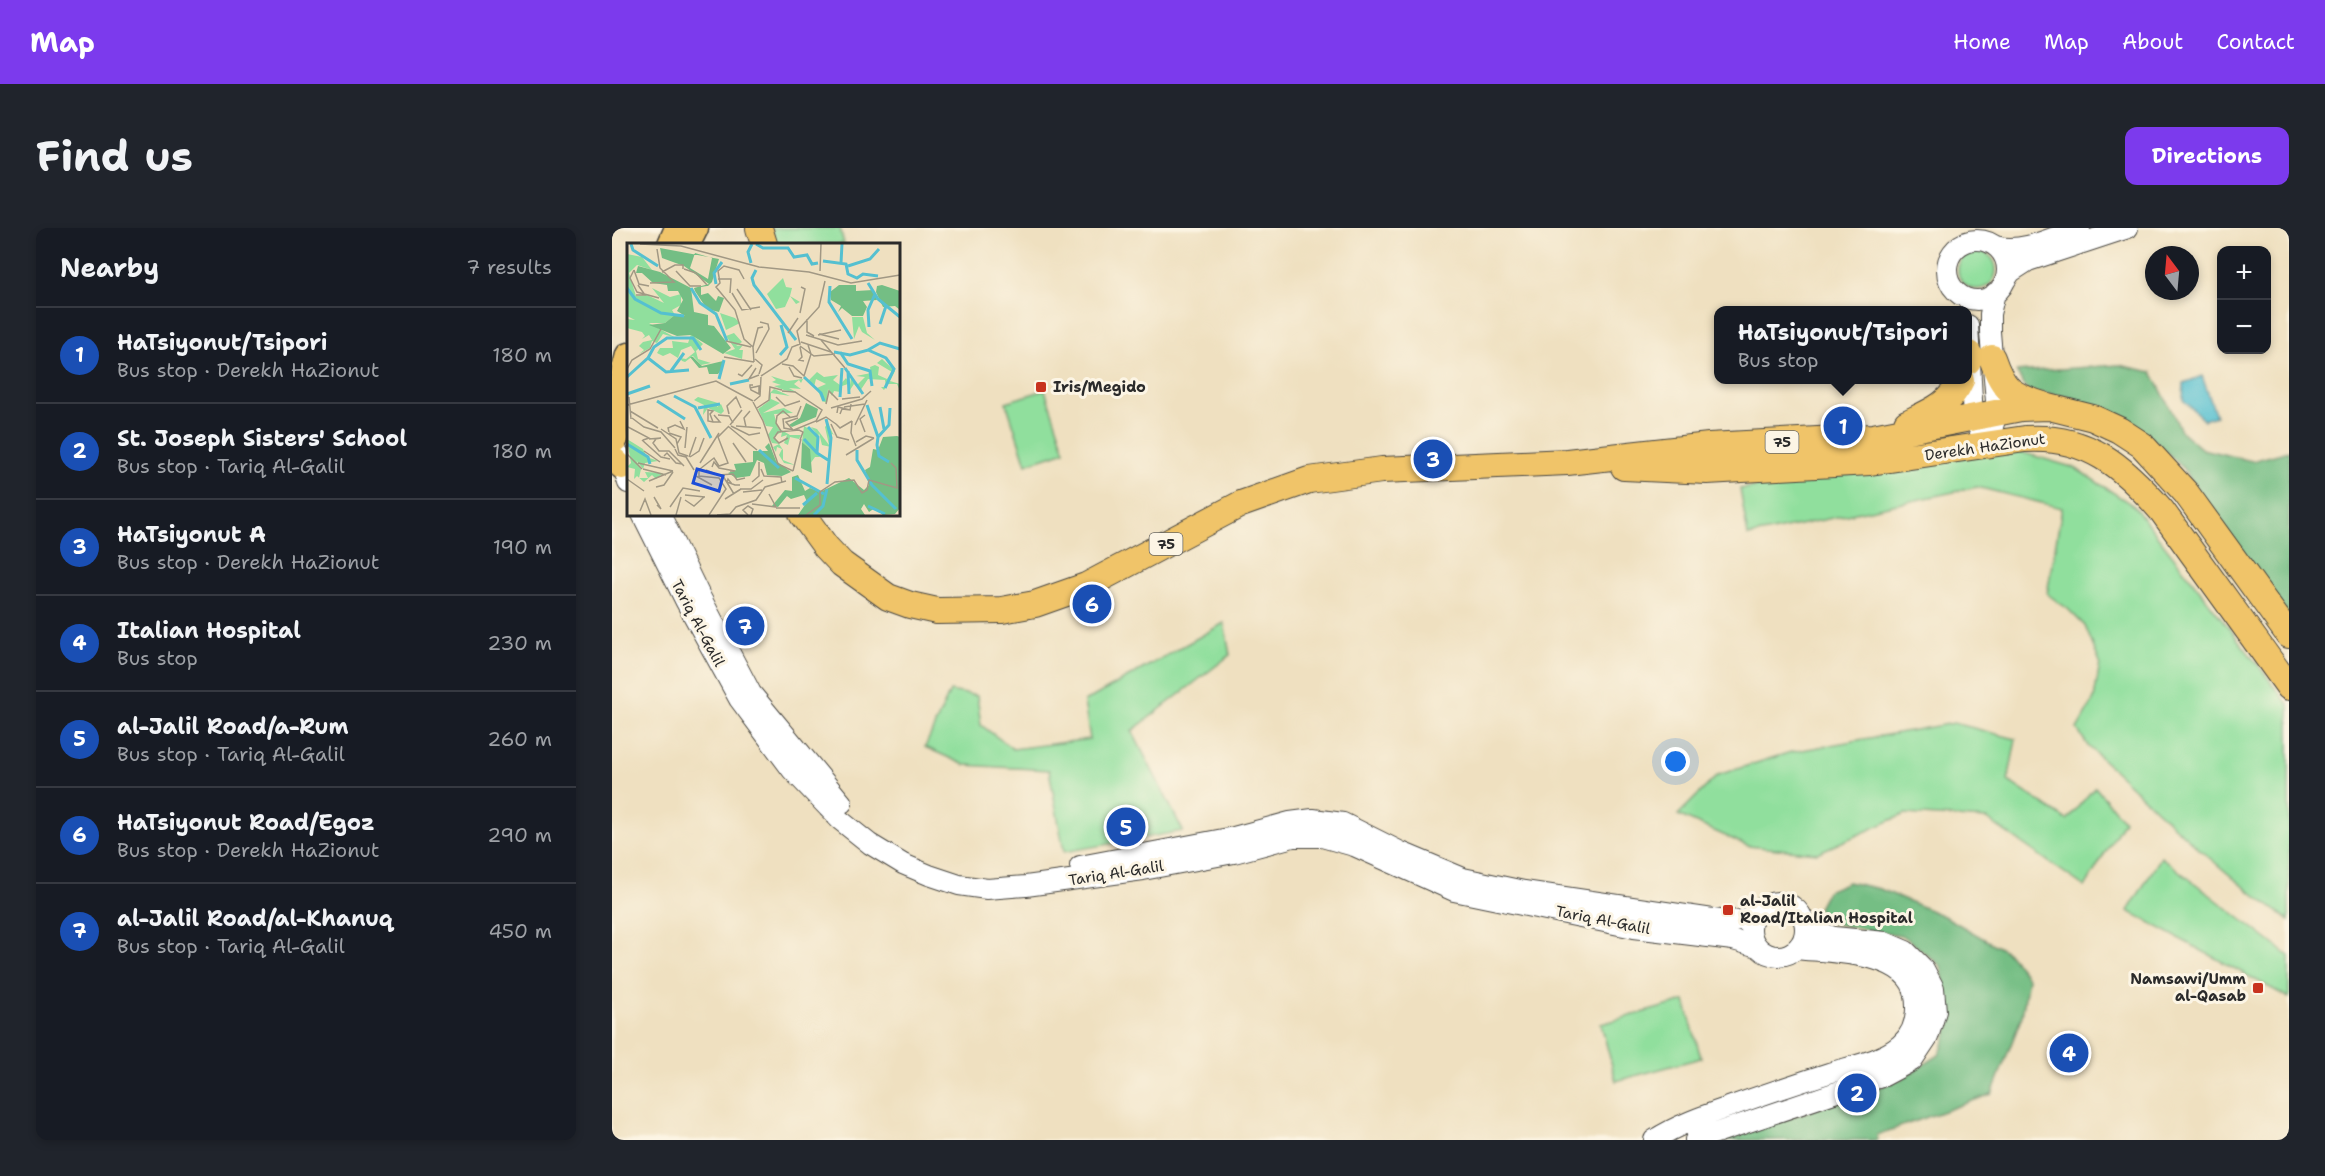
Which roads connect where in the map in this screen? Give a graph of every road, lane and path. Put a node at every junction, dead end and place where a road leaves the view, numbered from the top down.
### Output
1 (677, 228) edge
2 (696, 228) edge
3 (759, 228) edge
4 (2080, 228) edge
5 (2128, 228) edge
6 (670, 243) edge
7 (688, 243) edge
8 (764, 243) edge
9 (1996, 246) junction
10 (2000, 287) junction
11 (1961, 302) edge
12 (1972, 342) edge
13 (1976, 357) edge
14 (627, 365) edge
15 (1958, 384) edge
16 (2049, 407) junction
17 (1985, 416) junction
18 (1885, 435) junction
19 (619, 437) edge
20 (1988, 444) junction
21 (1567, 462) junction
22 (643, 516) edge
23 (661, 516) edge
24 (803, 516) edge
25 (2289, 635) edge
26 (2289, 687) edge
27 (1757, 912) junction
28 (1805, 927) junction
29 (1758, 947) junction
30 (1796, 949) junction
31 (1654, 1140) edge
32 (1695, 1140) edge

1 - 6 main road
2 - 7 main road
3 - 8 highway
4 - 9 street
5 - 10 street
9 - 10 street
9 - 11 street
10 - 11 street
10 - 13 street
12 - 13 street
13 - 16 highway
13 - 17 street
14 - 19 main road
15 - 18 highway
16 - 17 highway, Derekh HaZionut / 75
16 - 25 highway, Derekh HaZionut / 75
17 - 18 highway, Derekh HaZionut / 75
17 - 20 street
18 - 21 highway, Derekh HaZionut / 75
20 - 21 highway, Derekh HaZionut / 75
20 - 26 highway, Derekh HaZionut / 75
21 - 24 highway, Derekh HaZionut / 75
22 - 29 street, Tariq Al-Galil
23 - 27 street, Tariq Al-Galil
27 - 28 street
27 - 29 street
28 - 30 street
28 - 32 street
29 - 30 street
30 - 31 street

